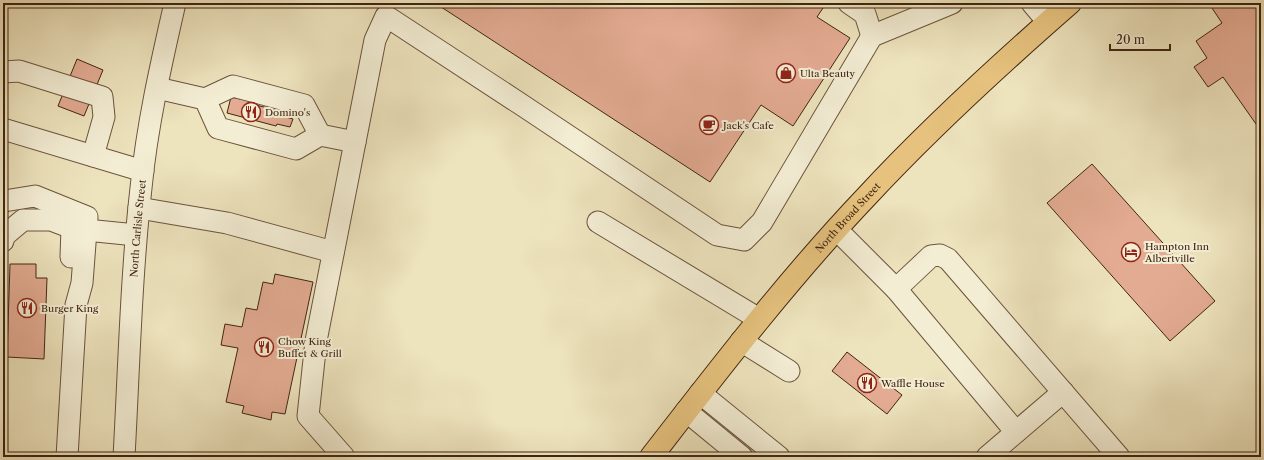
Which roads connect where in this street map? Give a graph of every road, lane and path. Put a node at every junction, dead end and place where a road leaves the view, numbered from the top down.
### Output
1 (175, 3) edge
2 (849, 3) edge
3 (952, 3) edge
4 (1032, 3) edge
5 (1070, 3) edge
6 (391, 10) edge
7 (1048, 22) junction
8 (872, 36) junction
9 (3, 72) edge
10 (157, 88) junction
11 (205, 99) junction
12 (3, 129) edge
13 (320, 135) junction
14 (355, 142) junction
15 (93, 156) junction
16 (143, 171) junction
17 (3, 202) edge
18 (139, 208) junction
19 (598, 222) dead end
20 (86, 230) junction
21 (837, 230) junction
22 (136, 235) junction
23 (3, 241) edge
24 (333, 252) junction
25 (896, 289) junction
26 (76, 304) junction
27 (760, 319) junction
28 (741, 342) junction
29 (789, 371) dead end
30 (1063, 392) junction
31 (700, 393) junction
32 (686, 411) junction
33 (1016, 432) junction
34 (67, 457) edge
35 (124, 457) edge
36 (344, 457) edge
37 (651, 457) edge
38 (742, 457) edge
39 (779, 457) edge
40 (987, 457) edge
41 (1119, 457) edge

1 - 10 street, North Carlisle Street
2 - 8 street
3 - 8 street
4 - 7 street
5 - 7 main road, North Broad Street
6 - 8 street
6 - 14 street
7 - 21 main road, North Broad Street
9 - 15 street
10 - 11 street
10 - 16 street, North Carlisle Street
11 - 13 street
11 - 13 street
12 - 15 street
13 - 14 street
14 - 24 street
15 - 16 street
16 - 18 street, North Carlisle Street
17 - 20 street
18 - 22 street, North Carlisle Street
18 - 24 street
19 - 27 street
20 - 22 street
20 - 26 street
21 - 25 street
21 - 27 main road, North Broad Street
22 - 35 street, North Carlisle Street
23 - 26 street
24 - 36 street
25 - 30 street
25 - 33 street
26 - 34 street
27 - 28 main road, North Broad Street
28 - 29 street
28 - 31 main road, North Broad Street
30 - 33 street
30 - 41 street
31 - 32 main road, North Broad Street
31 - 39 street
32 - 37 main road, North Broad Street
32 - 38 street
33 - 40 street

